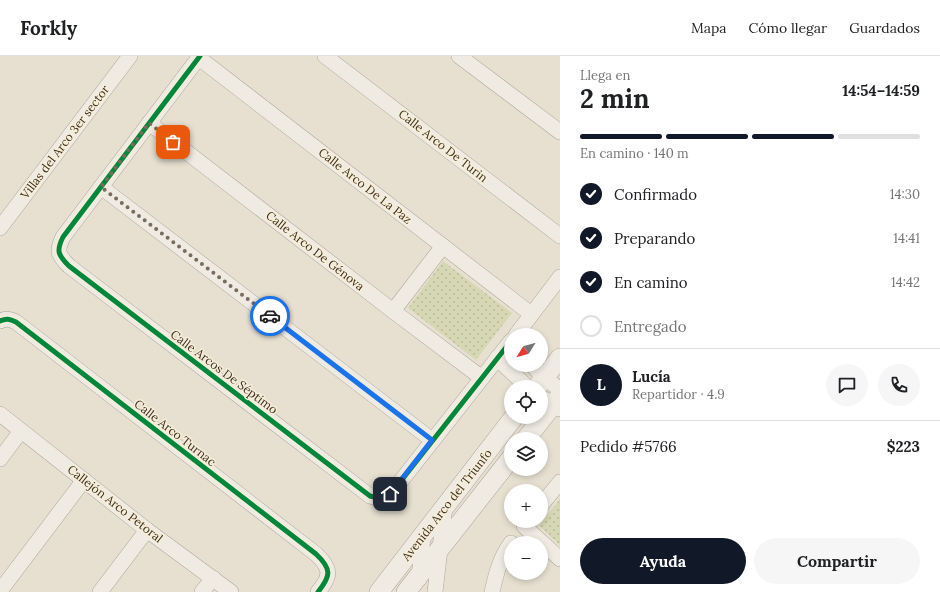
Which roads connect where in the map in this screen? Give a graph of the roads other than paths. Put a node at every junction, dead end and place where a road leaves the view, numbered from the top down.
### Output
1 (130, 56) edge
2 (326, 56) edge
3 (459, 56) edge
4 (200, 57) edge
5 (149, 123) junction
6 (560, 132) edge
7 (101, 187) junction
8 (0, 228) edge
9 (560, 236) edge
10 (443, 246) junction
11 (560, 277) edge
12 (393, 311) junction
13 (531, 314) junction
14 (2, 320) edge
15 (521, 328) edge
16 (504, 351) edge
17 (498, 358) junction
18 (560, 358) edge
19 (538, 377) edge
20 (482, 378) junction
21 (520, 380) edge
22 (555, 399) edge
23 (0, 414) edge
24 (509, 424) edge
25 (21, 431) junction
26 (531, 432) edge
27 (432, 440) junction
28 (0, 459) edge
29 (504, 467) edge
30 (84, 480) junction
31 (560, 482) edge
32 (548, 497) edge
33 (446, 506) junction
34 (531, 528) edge
35 (147, 530) junction
36 (423, 536) junction
37 (441, 547) junction
38 (504, 553) edge
39 (560, 559) edge
40 (213, 578) junction
41 (418, 584) edge
42 (0, 591) edge
43 (100, 592) edge
44 (202, 592) edge
45 (231, 592) edge
46 (318, 592) edge
47 (379, 592) edge
48 (406, 592) edge
49 (436, 592) edge
50 (492, 592) edge

1 - 8 street, Villas del Arco 3er sector
2 - 9 street, Calle Arco De Turin
3 - 6 street
4 - 5 street
4 - 10 street, Calle Arco De La Paz
5 - 7 street
5 - 12 street, Calle Arco De Génova
7 - 27 street
7 - 27 street, Calle Arcos De Séptimo
10 - 12 street
10 - 13 street, Calle Arco De La Paz
11 - 13 street
12 - 20 street, Calle Arco De Génova
13 - 15 street
14 - 46 street, Calle Arco Turnac
16 - 17 street
17 - 20 street
17 - 21 street
18 - 19 street
19 - 22 street
20 - 27 street
22 - 26 street
23 - 25 street, Callejón Arco Petoral
24 - 33 street, Avenida Arco del Triunfo
25 - 28 street
25 - 30 street, Callejón Arco Petoral
29 - 37 street, Avenida Arco del Triunfo
30 - 35 street, Callejón Arco Petoral
30 - 42 street
31 - 32 street
33 - 36 street, Avenida Arco del Triunfo
33 - 37 street
34 - 39 street
35 - 40 street, Callejón Arco Petoral
35 - 43 street
36 - 41 street
36 - 47 street, Avenida Arco del Triunfo
37 - 41 street, Avenida Arco del Triunfo
37 - 49 street
38 - 50 street
40 - 44 street
40 - 45 street, Callejón Arco Petoral
41 - 48 street, Avenida Arco del Triunfo

